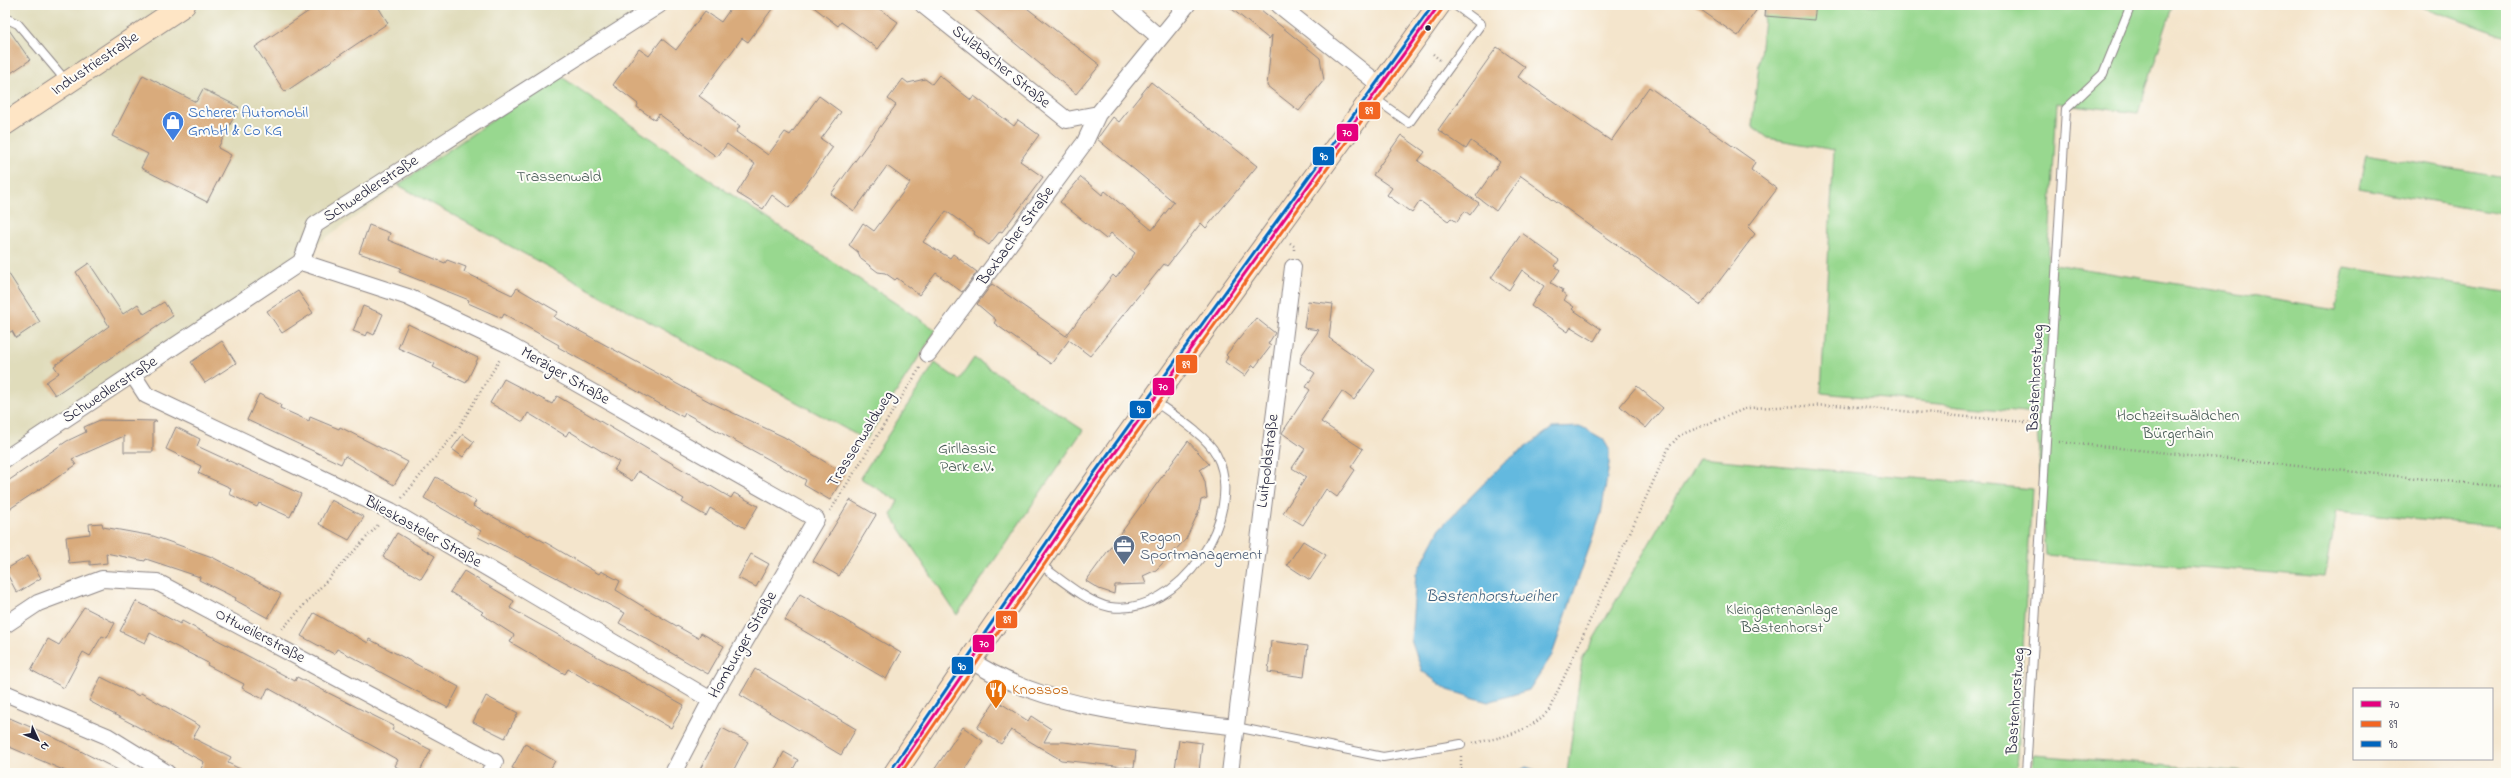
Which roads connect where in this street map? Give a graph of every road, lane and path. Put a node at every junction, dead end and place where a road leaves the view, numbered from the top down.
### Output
1 (184, 5) edge
2 (659, 5) edge
3 (923, 5) edge
4 (1122, 5) edge
5 (1187, 5) edge
6 (1279, 5) edge
7 (1439, 5) edge
8 (1454, 5) edge
9 (2131, 5) edge
10 (5, 18) edge
11 (1160, 38) junction
12 (67, 83) junction
13 (1377, 91) junction
14 (1098, 114) junction
15 (5, 124) edge
16 (301, 262) junction
17 (1293, 267) dead end
18 (928, 354) joint
19 (133, 376) junction
20 (1154, 401) junction
21 (2047, 424) junction
22 (2047, 441) junction
23 (5, 460) edge
24 (2506, 487) edge
25 (813, 524) junction
26 (1037, 562) junction
27 (5, 625) edge
28 (969, 659) junction
29 (5, 693) edge
30 (711, 700) junction
31 (1236, 727) junction
32 (1461, 744) joint
33 (167, 773) edge
34 (489, 773) edge
35 (672, 773) edge
36 (895, 773) edge
37 (1230, 773) edge
38 (2026, 773) edge

1 - 12 main road, Industriestraße
2 - 16 street, Schwedlerstraße
3 - 14 street, Sulzbacher Straße
4 - 11 street
5 - 11 street, Bexbacher Straße
6 - 13 street
7 - 13 main road
8 - 13 lane
9 - 21 lane, Bastenhorstweg
10 - 12 lane
11 - 14 street, Bexbacher Straße
12 - 15 main road, Industriestraße
13 - 20 main road
14 - 18 street, Bexbacher Straße
16 - 19 street, Schwedlerstraße
16 - 25 street, Merziger Straße
17 - 31 street, Luitpoldstraße
18 - 25 path, Trassenwaldweg
19 - 23 street, Schwedlerstraße
19 - 30 street, Blieskasteler Straße
20 - 26 main road
20 - 26 lane
21 - 22 lane, Bastenhorstweg
21 - 32 path
22 - 24 path
22 - 38 lane, Bastenhorstweg
25 - 30 street, Homburger Straße
26 - 28 main road
27 - 34 street, Ottweilerstraße
28 - 31 street
28 - 36 main road
29 - 33 street
30 - 35 street, Homburger Straße
31 - 32 lane
31 - 37 street, Luitpoldstraße

